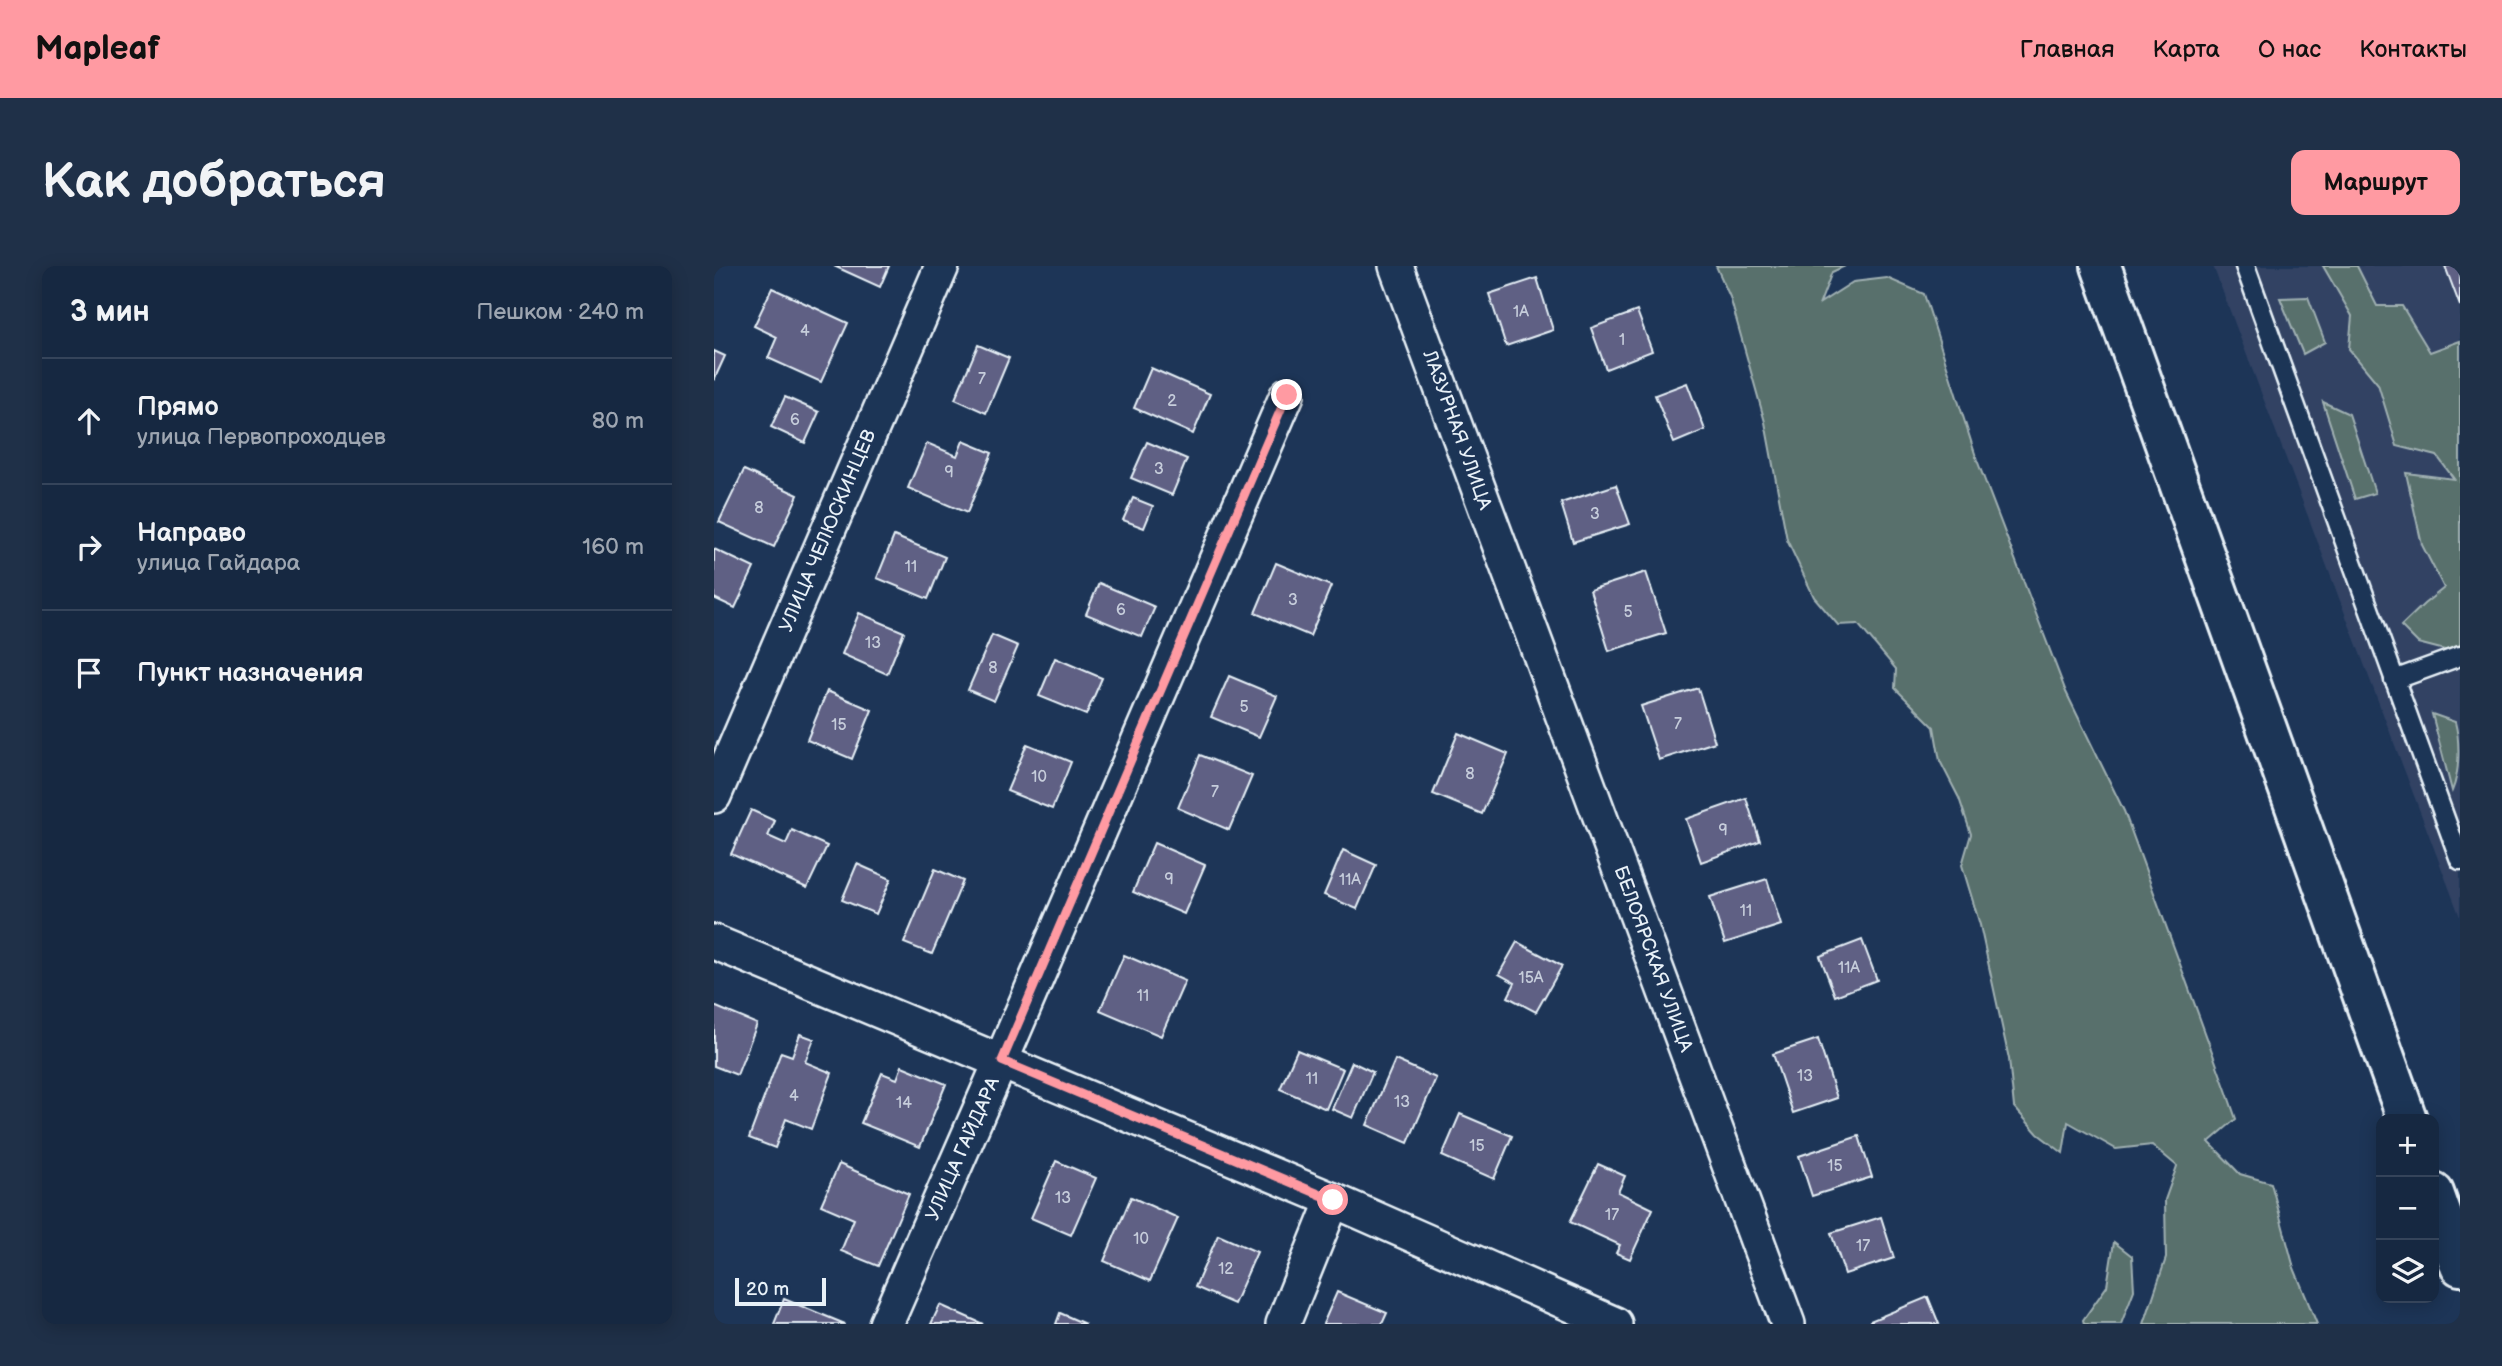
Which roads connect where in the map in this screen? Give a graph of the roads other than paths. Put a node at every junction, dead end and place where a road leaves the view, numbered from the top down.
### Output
1 (942, 266) edge
2 (1396, 266) edge
3 (2101, 266) edge
4 (2245, 266) edge
5 (1287, 395) dead end
6 (1518, 594) joint
7 (2460, 656) edge
8 (2394, 680) junction
9 (714, 796) edge
10 (2460, 860) edge
11 (714, 942) edge
12 (1002, 1061) junction
13 (2405, 1114) edge
14 (1333, 1200) junction
15 (2439, 1207) edge
16 (2460, 1266) edge
17 (886, 1324) edge
18 (1283, 1324) edge
19 (1615, 1324) edge
20 (1788, 1324) edge

1 - 9 street, УЛИЦА ЧЕЛЮСКИНЦЕВ
2 - 6 street, ЛАЗУРНАЯ УЛИЦА
3 - 13 street
4 - 8 lane
5 - 12 street, УЛИЦА ГАЙДАРА
6 - 20 street, БЕЛОЯРСКАЯ УЛИЦА
7 - 8 lane
8 - 10 lane
11 - 12 street
12 - 14 street
12 - 17 street, УЛИЦА ГАЙДАРА
14 - 18 street
14 - 19 street
15 - 16 street

